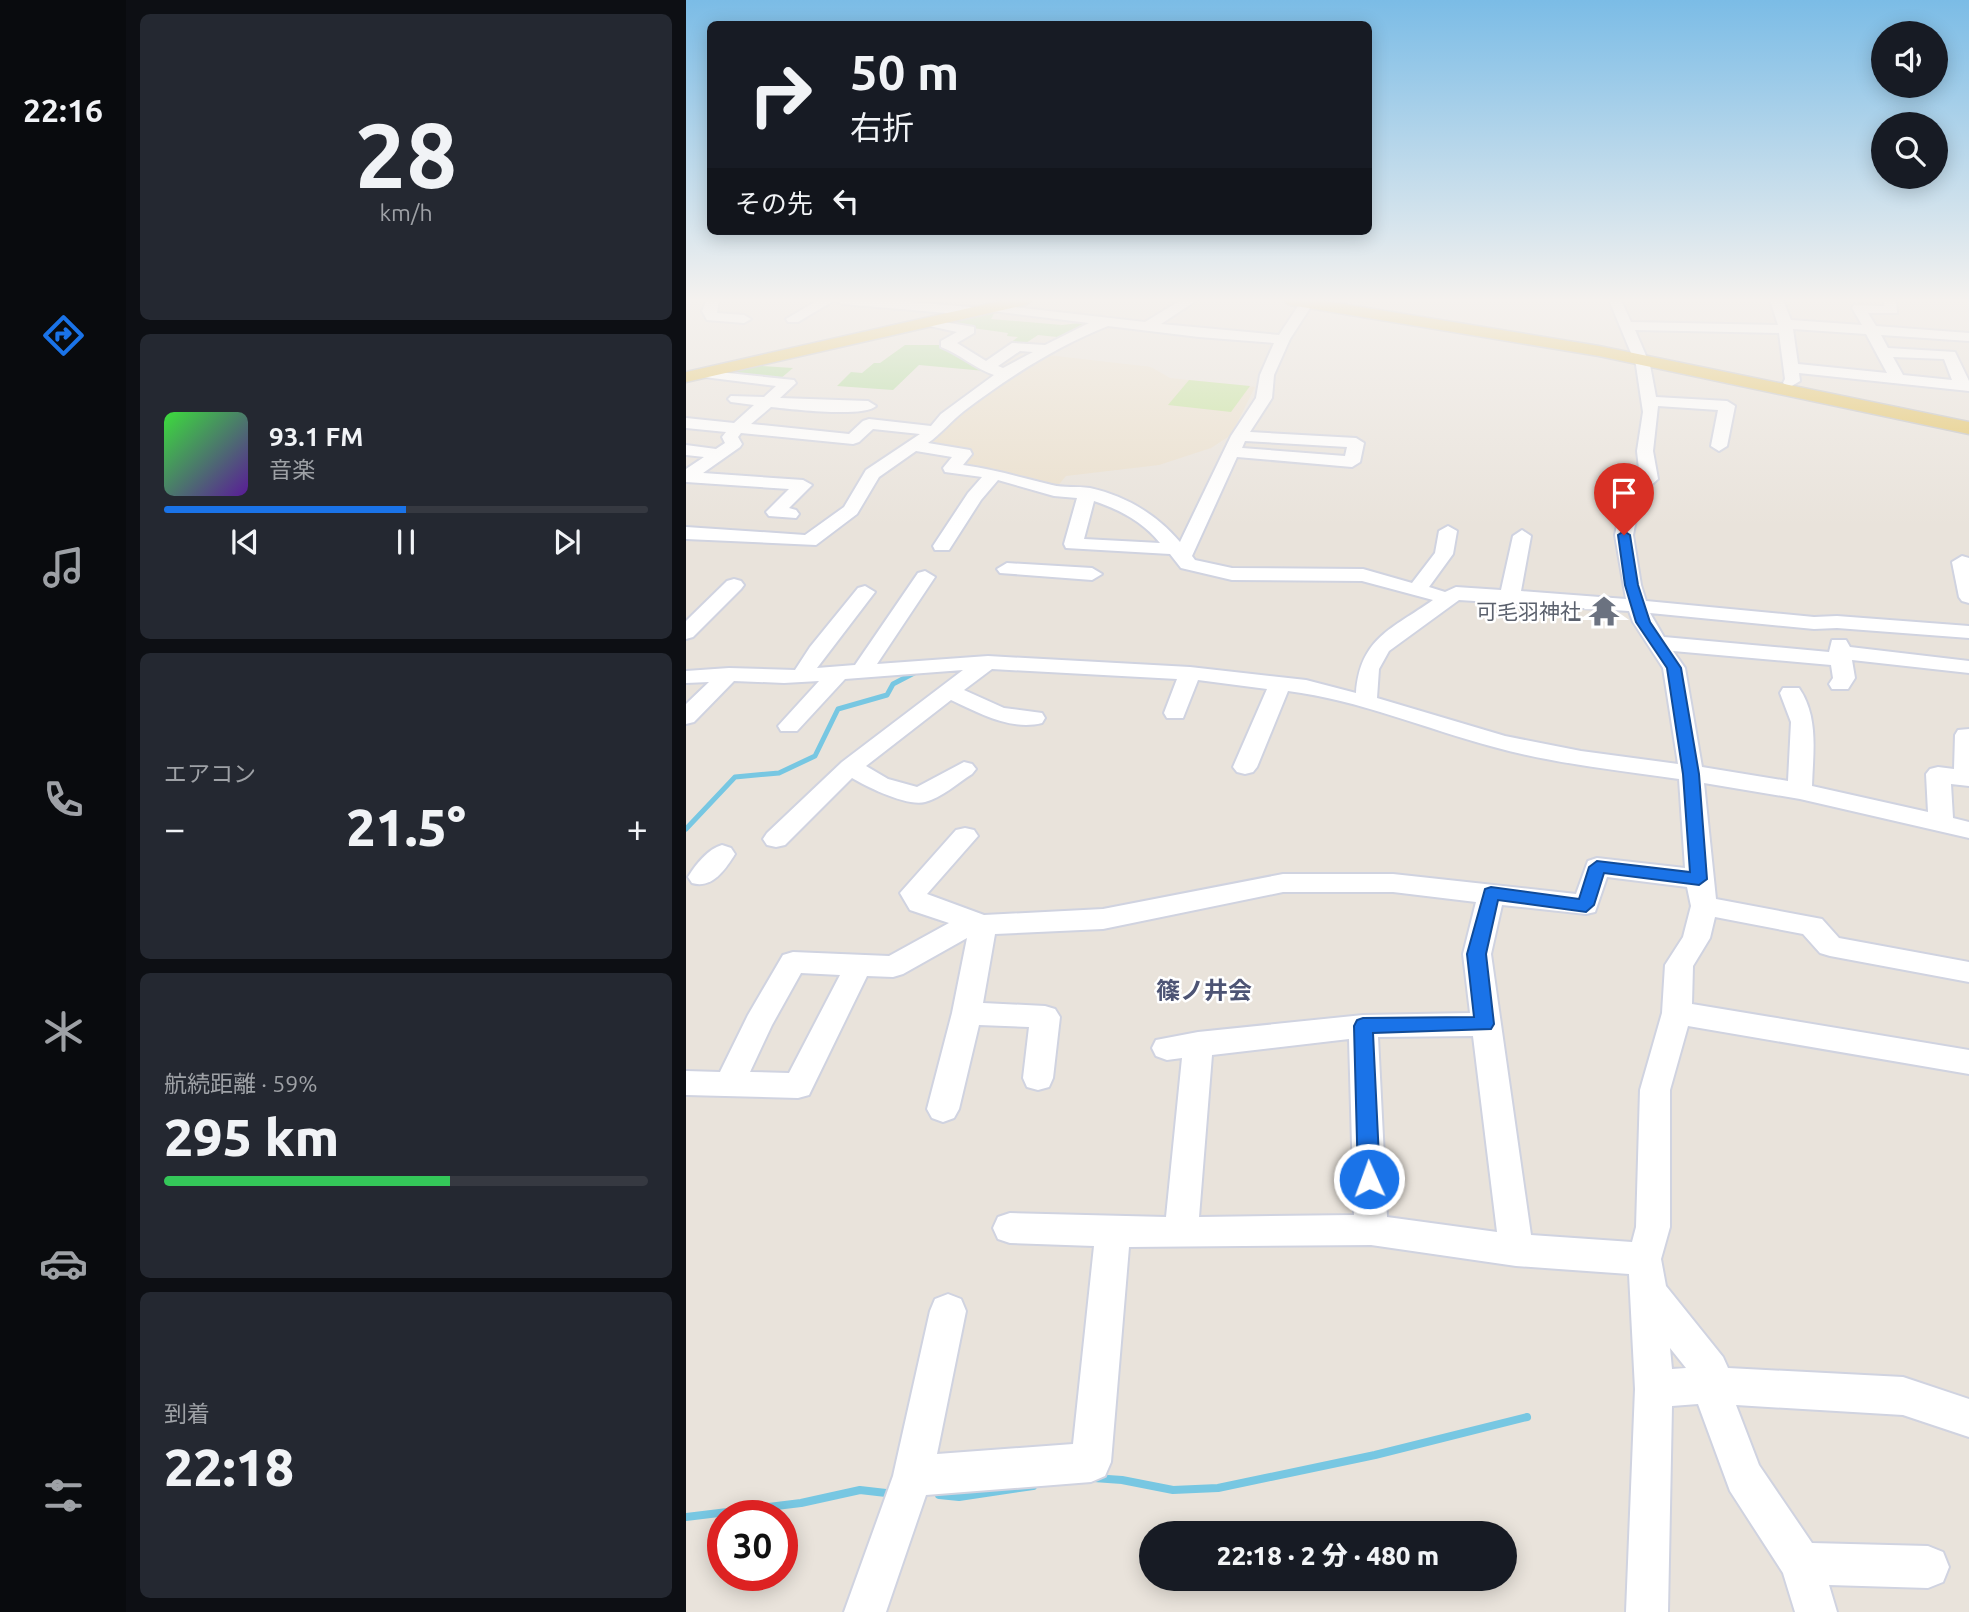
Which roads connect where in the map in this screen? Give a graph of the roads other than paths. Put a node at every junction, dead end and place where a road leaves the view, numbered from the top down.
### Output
1 (698, 375) edge
2 (1002, 375) edge
3 (1268, 375) edge
4 (1645, 375) edge
5 (1724, 375) edge
6 (1792, 375) edge
7 (1868, 375) edge
8 (1895, 375) edge
9 (1897, 378) junction
10 (1966, 386) edge
11 (1784, 387) junction
12 (736, 398) dead end
13 (1650, 401) junction
14 (770, 402) junction
15 (868, 406) dead end
16 (686, 423) edge
17 (1969, 428) edge
18 (736, 429) junction
19 (935, 432) junction
20 (1235, 444) junction
21 (914, 446) junction
22 (1719, 446) dead end
23 (686, 450) edge
24 (720, 454) junction
25 (688, 474) edge
26 (994, 474) junction
27 (1087, 493) junction
28 (790, 513) dead end
29 (1448, 531) dead end
30 (686, 533) edge
31 (1522, 536) dead end
32 (1073, 544) junction
33 (942, 546) dead end
34 (1179, 552) junction
35 (1962, 562) dead end
36 (1007, 569) dead end
37 (1057, 572) junction
38 (1092, 574) dead end
39 (925, 577) dead end
40 (734, 585) dead end
41 (1416, 591) junction
42 (865, 592) dead end
43 (1510, 596) junction
44 (1969, 597) edge
45 (1450, 599) junction
46 (1637, 605) junction
47 (1837, 622) junction
48 (1969, 632) edge
49 (686, 633) edge
50 (1658, 643) junction
51 (1840, 656) junction
52 (988, 662) junction
53 (1969, 667) edge
54 (861, 672) junction
55 (1190, 673) junction
56 (729, 674) junction
57 (838, 674) junction
58 (802, 676) junction
59 (686, 677) edge
60 (1280, 684) junction
61 (1840, 684) dead end
62 (949, 691) junction
63 (1791, 693) dead end
64 (1366, 701) junction
65 (1175, 713) dead end
66 (686, 718) edge
67 (1034, 719) dead end
68 (789, 726) dead end
69 (1966, 735) dead end
70 (850, 767) junction
71 (1245, 767) dead end
72 (964, 769) dead end
73 (1691, 774) junction
74 (1800, 791) junction
75 (1941, 824) junction
76 (1969, 830) edge
77 (965, 836) dead end
78 (776, 839) dead end
79 (1699, 879) junction
80 (1491, 893) junction
81 (1704, 906) junction
82 (983, 925) junction
83 (858, 966) junction
84 (1969, 972) edge
85 (967, 1013) junction
86 (1677, 1013) junction
87 (1484, 1024) junction
88 (1363, 1026) junction
89 (1969, 1062) edge
90 (1038, 1078) dead end
91 (686, 1083) edge
92 (729, 1085) junction
93 (943, 1109) dead end
94 (1010, 1228) dead end
95 (1371, 1230) junction
96 (1113, 1231) junction
97 (1181, 1233) junction
98 (1516, 1250) junction
99 (1646, 1276) junction
100 (948, 1311) dead end
101 (1710, 1385) junction
102 (1654, 1389) junction
103 (1969, 1418) edge
104 (913, 1476) junction
105 (1801, 1563) junction
106 (1928, 1567) dead end
107 (865, 1612) edge
108 (1647, 1612) edge
109 (1816, 1612) edge

1 - 14 street
2 - 19 street
3 - 20 street
4 - 13 street
5 - 11 main road
6 - 11 street
7 - 9 street
8 - 9 street
9 - 10 street
11 - 17 main road
12 - 14 street
13 - 22 street
13 - 46 street
14 - 15 street
14 - 18 street
16 - 18 street
18 - 19 street
18 - 24 street
19 - 21 street
20 - 20 street
20 - 34 street
21 - 26 street
21 - 30 street
23 - 24 street
24 - 25 street
25 - 28 street
26 - 27 street
26 - 33 street
27 - 32 street
27 - 34 street
29 - 41 street
31 - 43 street
32 - 34 street
32 - 37 street
34 - 41 street
35 - 44 street
36 - 37 street
37 - 38 street
39 - 54 street
40 - 49 street
41 - 45 street
42 - 58 street
43 - 45 street
43 - 46 street
45 - 64 street
46 - 47 street
46 - 50 street
47 - 48 street
47 - 51 street
50 - 51 street
50 - 73 street
51 - 53 street
51 - 61 street
52 - 54 street
52 - 55 street
52 - 62 street
54 - 57 street
55 - 60 street
55 - 65 street
56 - 58 street
56 - 59 street
56 - 66 street
57 - 58 street
57 - 68 street
60 - 64 street
60 - 71 street
62 - 67 street
62 - 70 street
63 - 74 street
64 - 73 street
69 - 75 street
70 - 72 street
70 - 78 street
73 - 74 street
73 - 79 street
74 - 75 street
75 - 76 street
77 - 82 street
79 - 80 street
79 - 81 street
80 - 82 street
80 - 87 street
81 - 84 street
81 - 86 street
82 - 83 street
82 - 85 street
83 - 92 street
83 - 92 street
85 - 90 street
85 - 93 street
86 - 89 street
86 - 99 street
87 - 88 street
87 - 98 street
88 - 95 street
88 - 97 street
91 - 92 street
94 - 96 street
95 - 97 street
95 - 98 street
96 - 97 street
96 - 104 street
98 - 99 street
99 - 101 street
99 - 102 street
100 - 104 street
101 - 102 street
101 - 103 street
101 - 105 street
102 - 108 street
104 - 107 street
105 - 106 street
105 - 109 street

